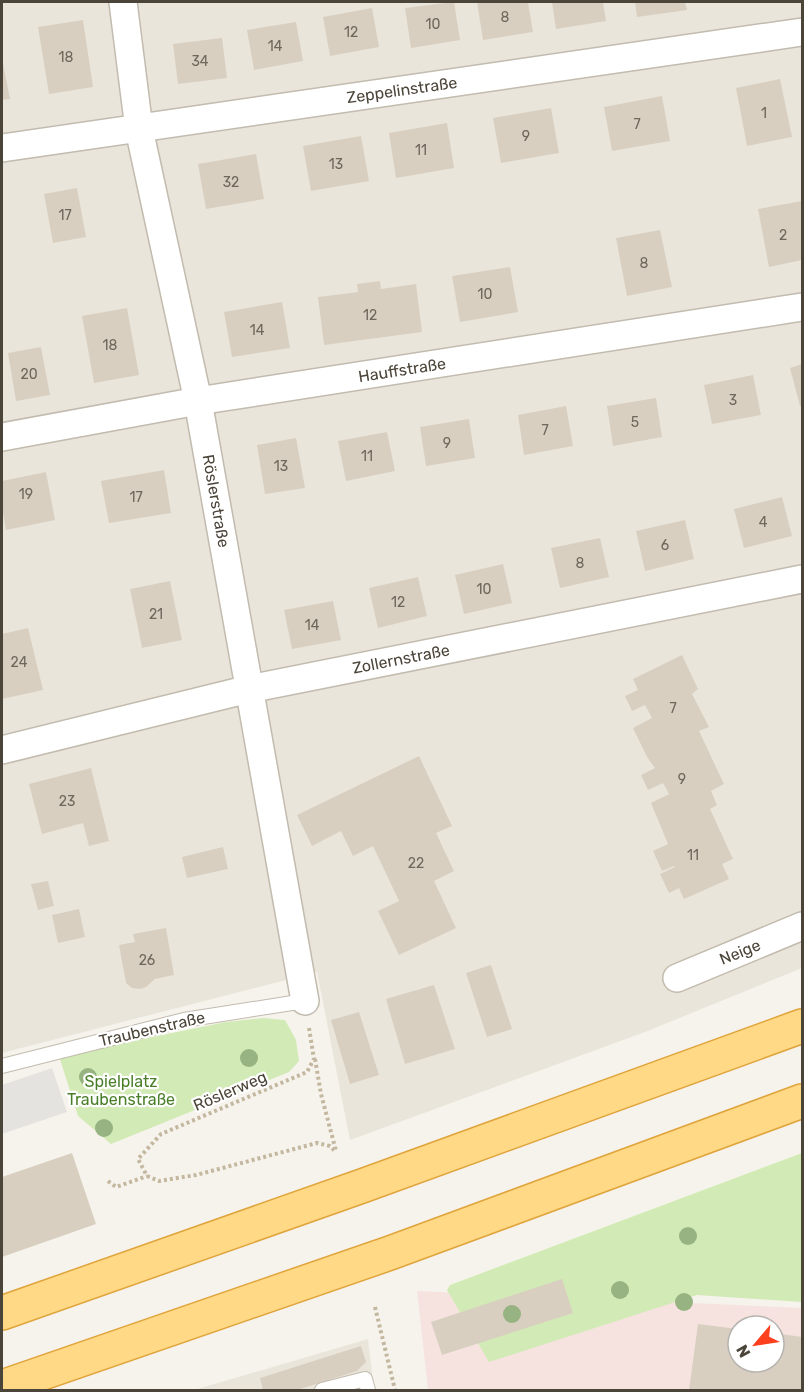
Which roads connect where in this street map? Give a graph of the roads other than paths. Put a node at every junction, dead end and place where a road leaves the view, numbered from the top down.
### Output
1 (123, 2) edge
2 (802, 32) edge
3 (139, 129) junction
4 (2, 148) edge
5 (802, 308) edge
6 (198, 401) junction
7 (2, 437) edge
8 (802, 579) edge
9 (249, 689) junction
10 (2, 750) edge
11 (802, 926) edge
12 (677, 978) dead end
13 (305, 1001) joint
14 (802, 1026) edge
15 (2, 1066) edge
16 (802, 1101) edge
17 (2, 1313) edge
18 (2, 1387) edge
19 (322, 1390) edge
20 (368, 1390) edge

1 - 3 street, Röslerstraße
2 - 3 street, Zeppelinstraße
3 - 4 street, Zeppelinstraße
3 - 6 street, Röslerstraße
5 - 6 street, Hauffstraße
6 - 7 street, Hauffstraße
6 - 9 street, Röslerstraße
8 - 9 street, Zollernstraße
9 - 10 street, Zollernstraße
9 - 13 street, Röslerstraße
11 - 12 street, Neige
13 - 15 lane, Traubenstraße
14 - 17 highway
16 - 18 highway
19 - 20 lane

